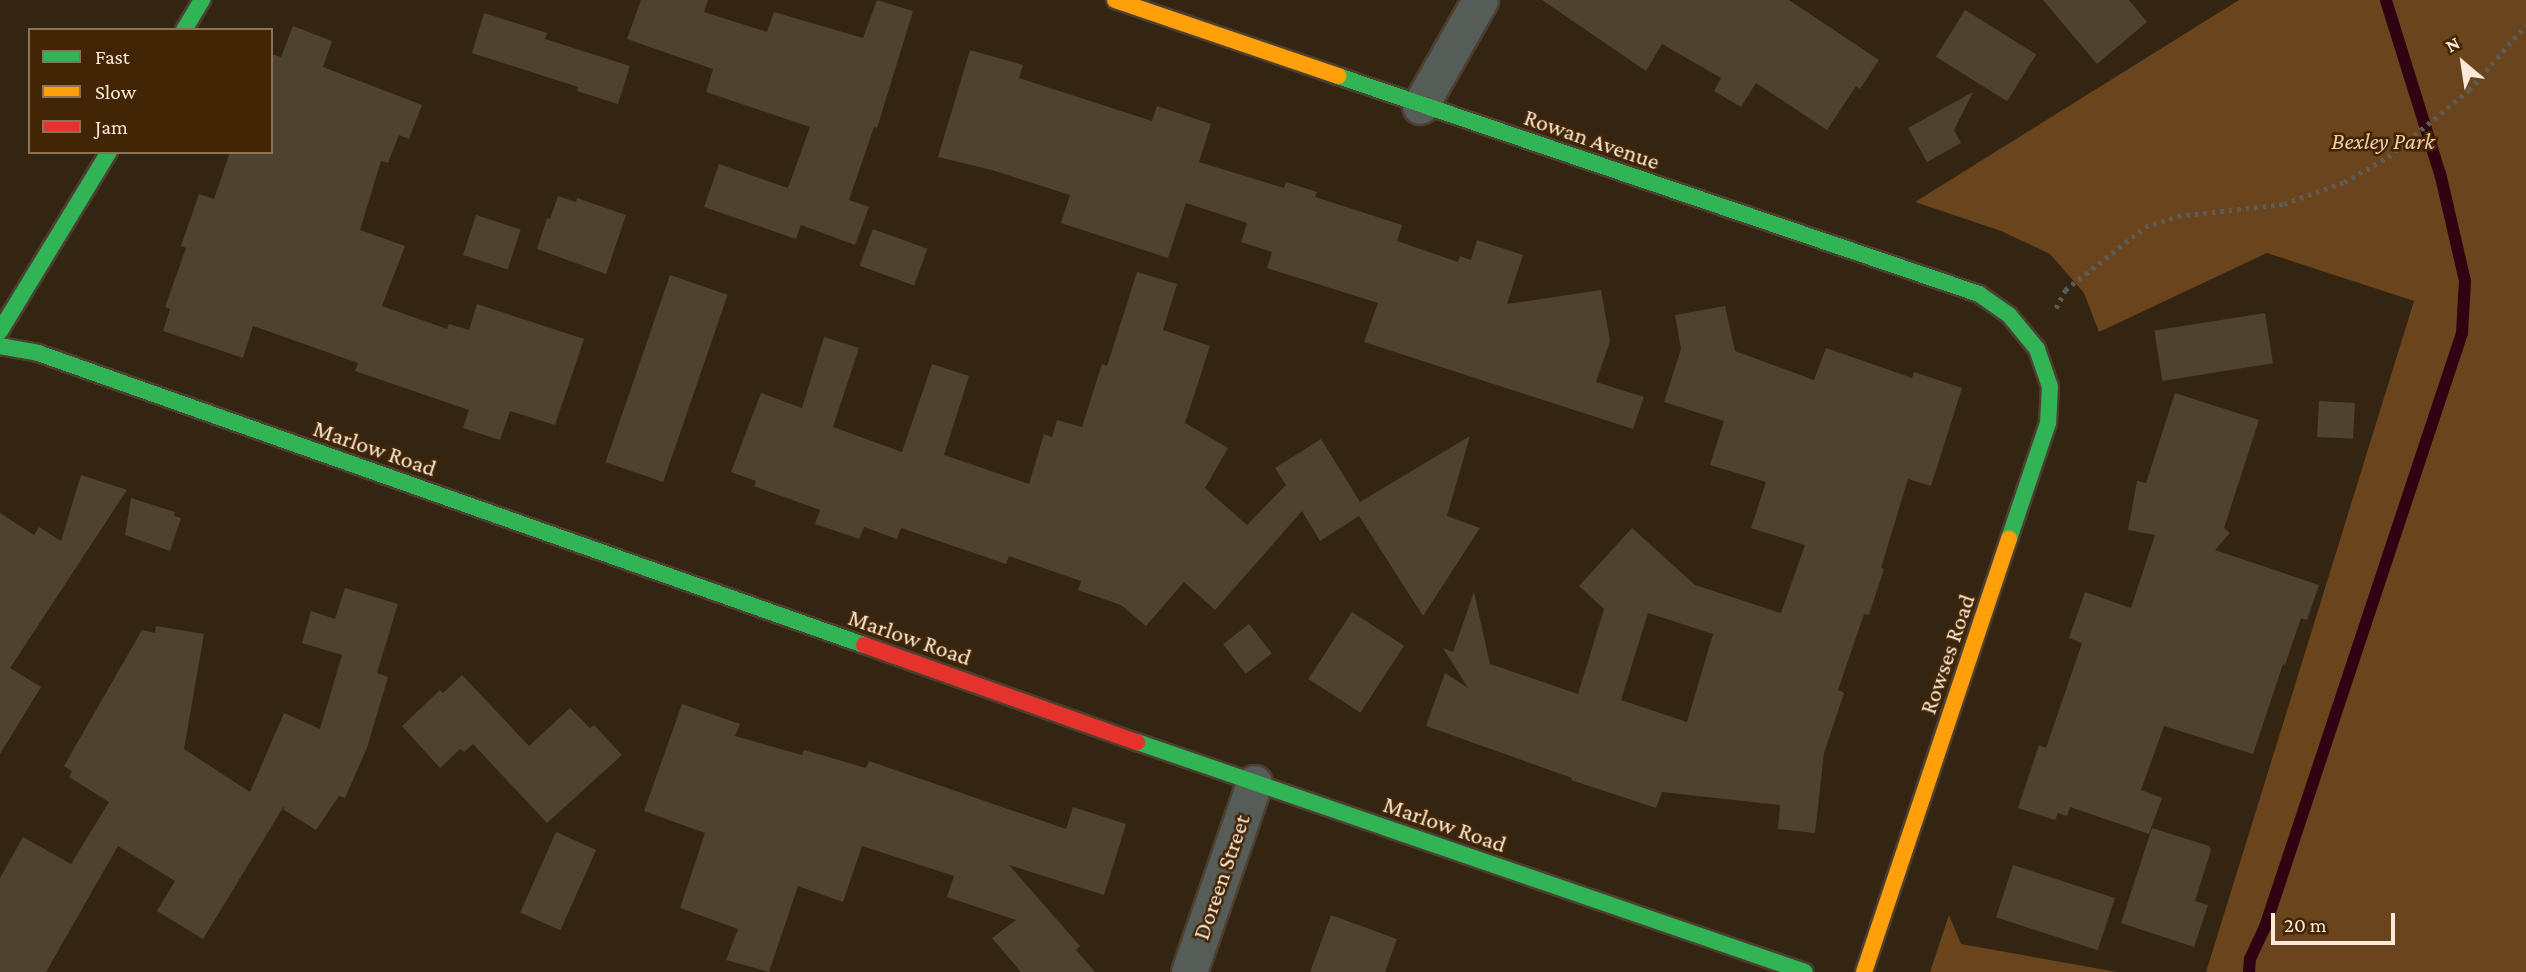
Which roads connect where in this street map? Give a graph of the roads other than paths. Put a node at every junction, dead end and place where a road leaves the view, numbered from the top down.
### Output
1 (202, 0) edge
2 (1115, 0) edge
3 (1480, 0) edge
4 (185, 28) edge
5 (1420, 106) junction
6 (108, 154) edge
7 (0, 331) edge
8 (0, 346) edge
9 (2037, 349) joint
10 (1254, 783) junction
11 (1189, 972) edge
12 (1805, 972) edge
13 (1864, 972) edge

1 - 4 street
2 - 5 street, Rowan Avenue
3 - 5 street
5 - 9 street, Rowan Avenue
6 - 7 street
8 - 10 street, Marlow Road
9 - 13 street, Rowses Road
10 - 11 street, Doreen Street
10 - 12 street, Marlow Road

